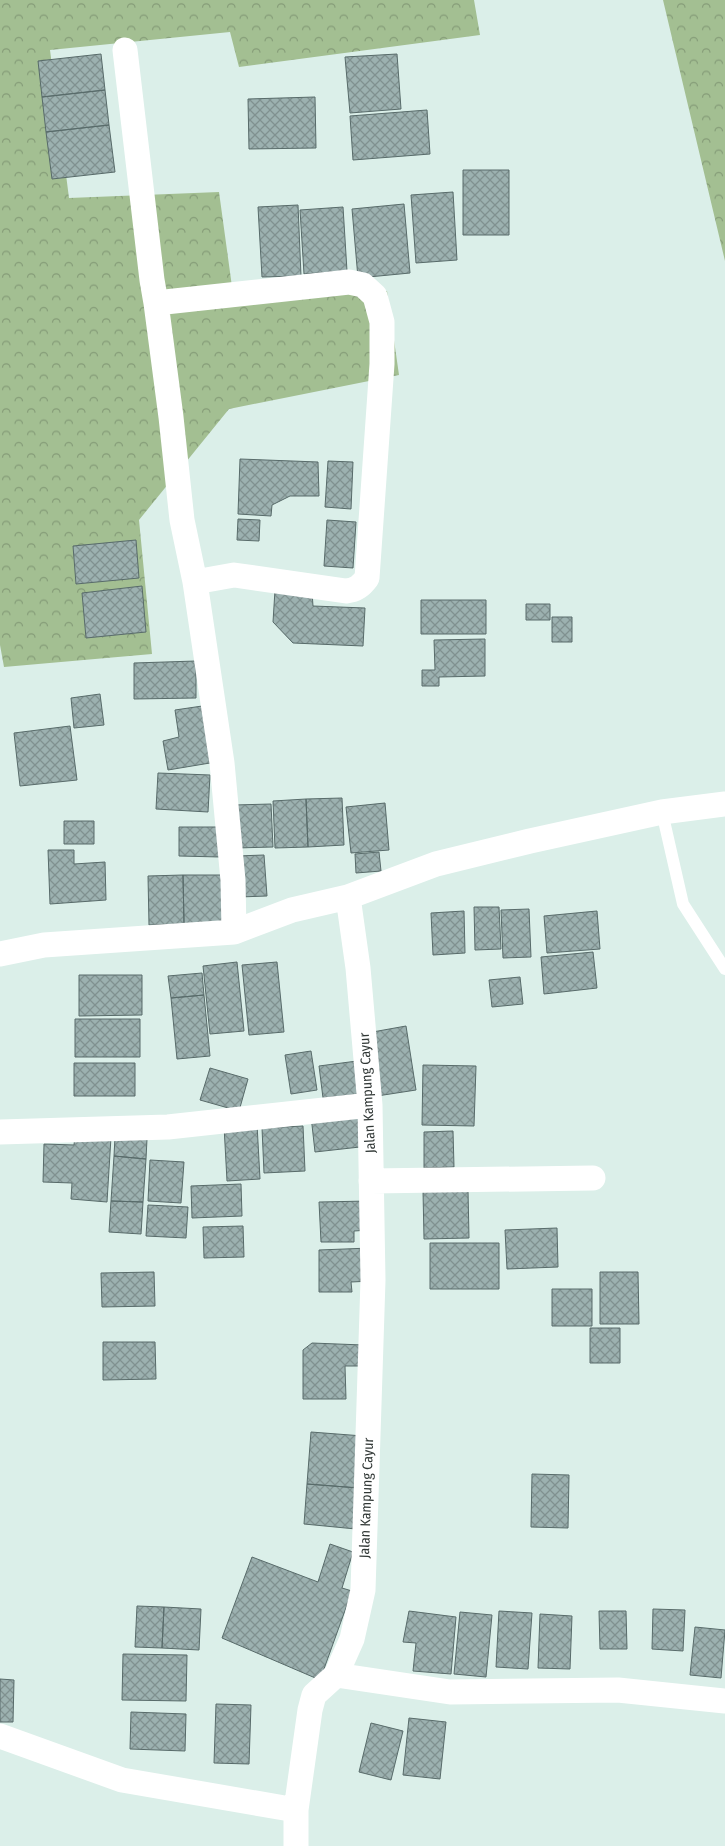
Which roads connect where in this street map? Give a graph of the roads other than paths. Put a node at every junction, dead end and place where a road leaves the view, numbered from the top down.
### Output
1 (125, 50) dead end
2 (156, 303) junction
3 (195, 582) junction
4 (725, 804) edge
5 (662, 812) junction
6 (348, 896) junction
7 (234, 932) junction
8 (0, 954) edge
9 (725, 969) edge
10 (370, 1105) junction
11 (0, 1132) edge
12 (593, 1178) dead end
13 (371, 1181) junction
14 (336, 1676) junction
15 (725, 1701) edge
16 (0, 1736) edge
17 (296, 1810) junction
18 (296, 1846) edge

1 - 2 street
2 - 3 street
2 - 3 street
3 - 7 street
4 - 5 street
5 - 6 street
5 - 9 lane
6 - 7 street
6 - 10 street, Jalan Kampung Cayur
7 - 8 street
10 - 11 street
10 - 13 street, Jalan Kampung Cayur
12 - 13 street
13 - 14 street, Jalan Kampung Cayur
14 - 15 street
14 - 17 street, Jalan Kampung Cayur
16 - 17 street
17 - 18 street, Jalan Kampung Cayur

